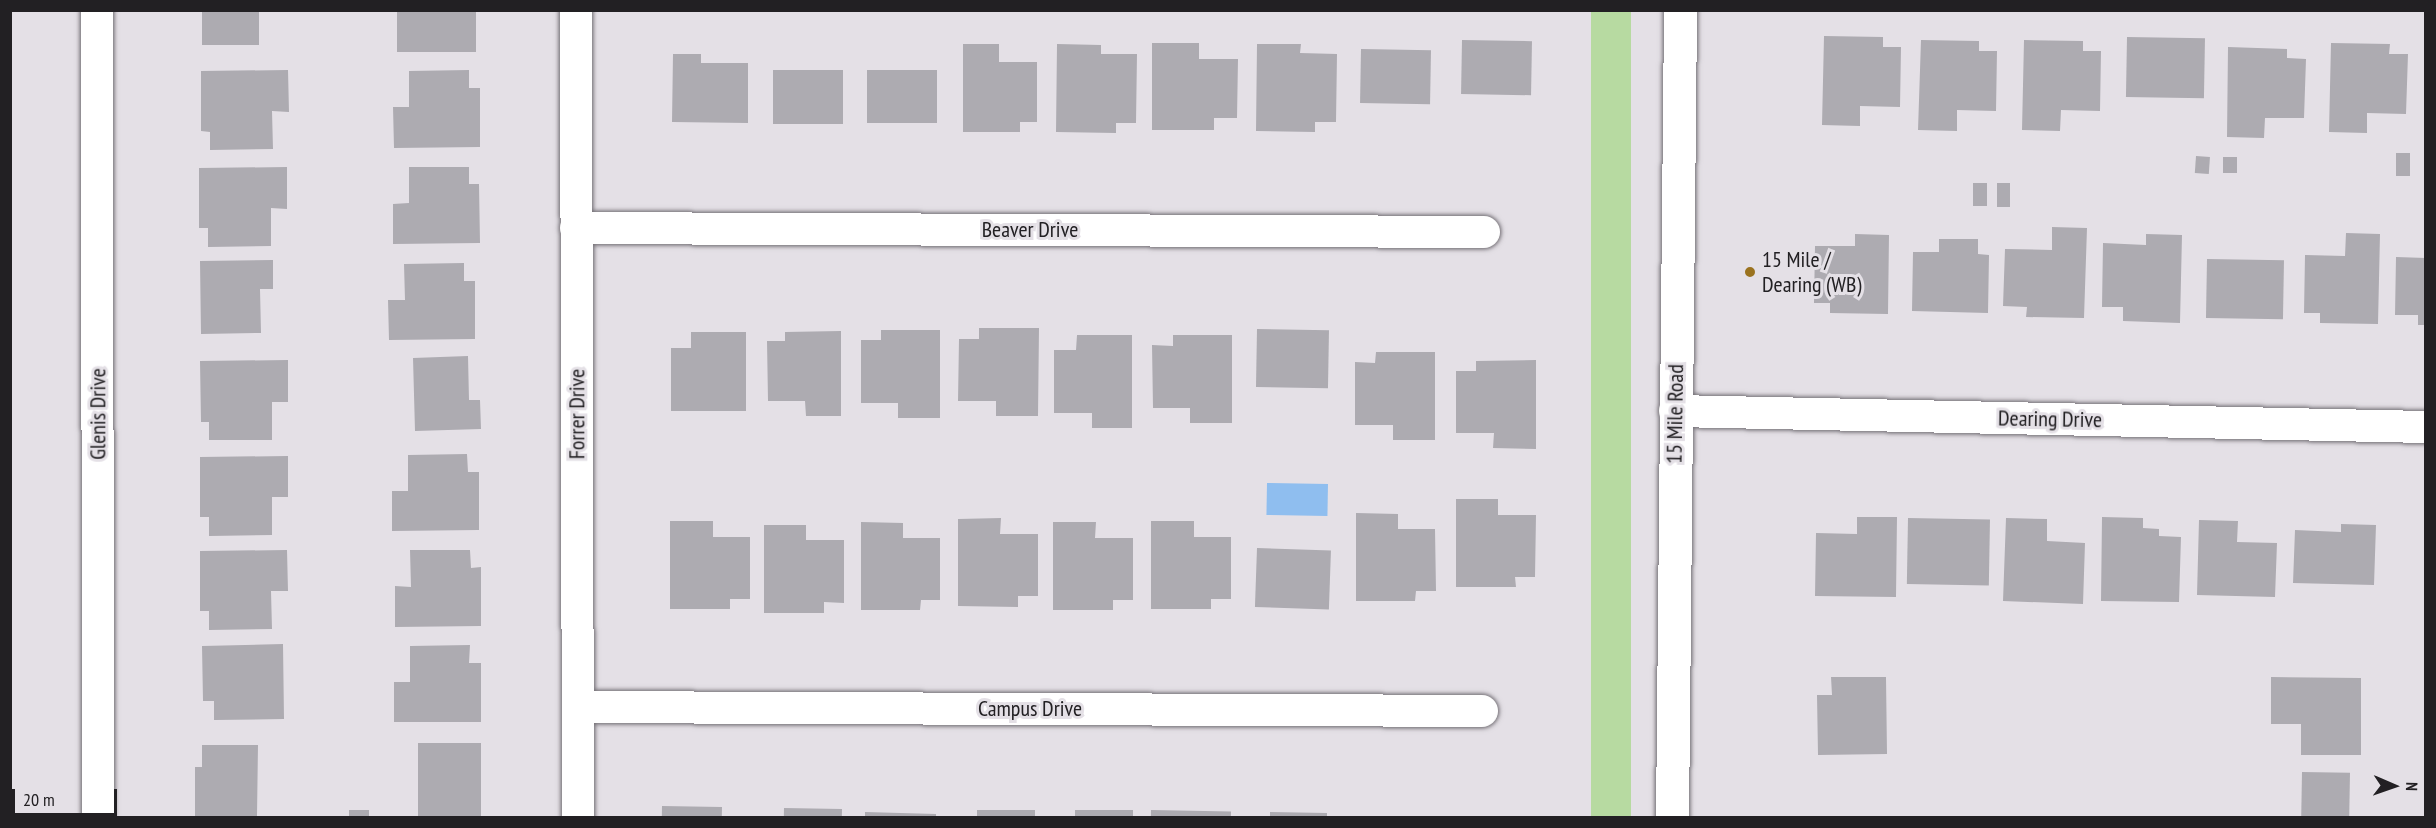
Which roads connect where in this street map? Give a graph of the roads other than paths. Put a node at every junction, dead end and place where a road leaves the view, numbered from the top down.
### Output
1 (97, 10) edge
2 (576, 10) edge
3 (1680, 10) edge
4 (576, 228) junction
5 (1484, 232) dead end
6 (1675, 411) junction
7 (2426, 427) edge
8 (578, 707) junction
9 (1482, 711) dead end
10 (98, 818) edge
11 (578, 818) edge
12 (1671, 818) edge

1 - 10 street, Glenis Drive
2 - 4 street, Forrer Drive
3 - 6 main road, 15 Mile Road
4 - 5 street, Beaver Drive
4 - 8 street, Forrer Drive
6 - 7 street, Dearing Drive
6 - 12 main road, 15 Mile Road
8 - 9 street, Campus Drive
8 - 11 street, Forrer Drive

